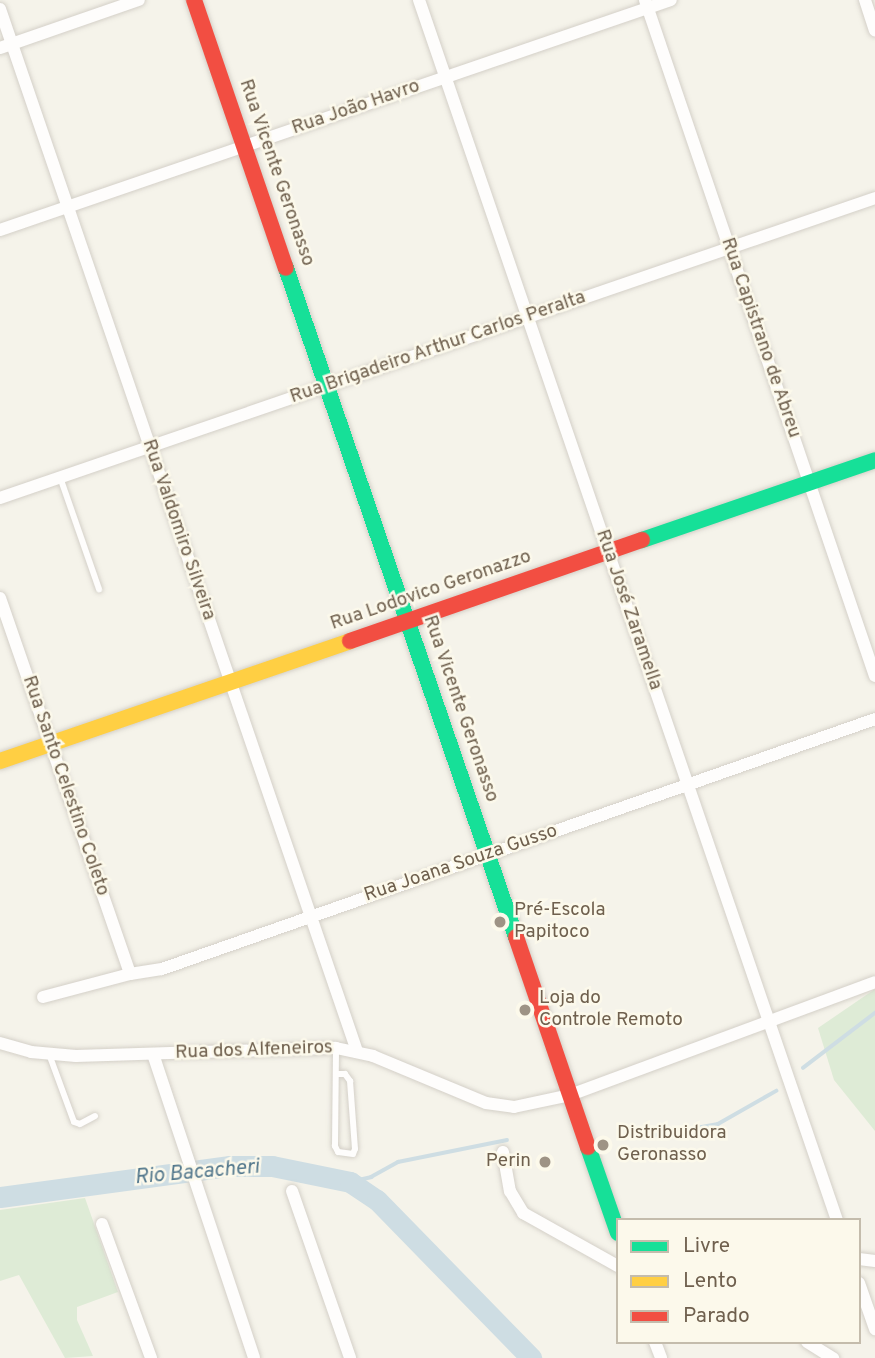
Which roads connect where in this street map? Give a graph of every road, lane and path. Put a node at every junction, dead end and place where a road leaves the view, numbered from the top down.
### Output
1 (139, 0) edge
2 (194, 0) edge
3 (419, 0) edge
4 (671, 0) edge
5 (865, 0) edge
6 (647, 4) edge
7 (0, 9) edge
8 (875, 30) edge
9 (6, 46) edge
10 (445, 78) junction
11 (244, 146) junction
12 (875, 198) edge
13 (68, 207) junction
14 (0, 230) edge
15 (729, 248) junction
16 (527, 317) junction
17 (327, 386) junction
18 (150, 447) junction
19 (875, 460) edge
20 (60, 477) junction
21 (809, 483) junction
22 (0, 498) edge
23 (608, 552) junction
24 (99, 589) dead end
25 (0, 598) edge
26 (408, 621) junction
27 (875, 676) edge
28 (230, 682) junction
29 (875, 719) edge
30 (50, 744) junction
31 (0, 761) edge
32 (688, 784) junction
33 (488, 855) junction
34 (311, 917) junction
35 (130, 974) junction
36 (875, 982) edge
37 (43, 997) dead end
38 (769, 1021) junction
39 (0, 1043) edge
40 (337, 1048) junction
41 (357, 1051) junction
42 (152, 1054) junction
43 (49, 1055) junction
44 (336, 1074) junction
45 (570, 1095) junction
46 (96, 1116) dead end
47 (503, 1152) dead end
48 (292, 1191) dead end
49 (836, 1218) edge
50 (103, 1224) dead end
51 (616, 1227) edge
52 (616, 1265) edge
53 (861, 1289) edge
54 (875, 1329) edge
55 (810, 1344) edge
56 (150, 1358) edge
57 (254, 1358) edge
58 (350, 1358) edge
59 (833, 1358) edge

1 - 9 street
2 - 11 street, Rua Vicente Geronasso
3 - 10 street, Rua José Zaramella
4 - 6 street, Rua João Havro
5 - 8 street
6 - 10 street, Rua João Havro
6 - 15 street, Rua Capistrano de Abreu
7 - 9 street, Rua Valdomiro Silveira
9 - 13 street, Rua Valdomiro Silveira
10 - 11 street, Rua João Havro
10 - 16 street, Rua José Zaramella
11 - 13 street, Rua João Havro
11 - 17 street, Rua Vicente Geronasso
12 - 15 street, Rua Brigadeiro Arthur Carlos Peralta
13 - 14 street, Rua João Havro
13 - 18 street, Rua Valdomiro Silveira
15 - 16 street, Rua Brigadeiro Arthur Carlos Peralta
15 - 21 street, Rua Capistrano de Abreu
16 - 17 street, Rua Brigadeiro Arthur Carlos Peralta
16 - 23 street, Rua José Zaramella
17 - 18 street, Rua Brigadeiro Arthur Carlos Peralta
17 - 26 street, Rua Vicente Geronasso
18 - 20 street, Rua Brigadeiro Arthur Carlos Peralta
18 - 28 street, Rua Valdomiro Silveira
19 - 21 street, Rua Lodovico Geronazzo
20 - 22 street, Rua Brigadeiro Arthur Carlos Peralta
20 - 24 lane
21 - 23 street, Rua Lodovico Geronazzo
21 - 27 street, Rua Capistrano de Abreu
23 - 26 street, Rua Lodovico Geronazzo
23 - 32 street, Rua José Zaramella
25 - 30 street, Rua Santo Celestino Coleto
26 - 28 street, Rua Lodovico Geronazzo
26 - 33 street, Rua Vicente Geronasso
28 - 30 street, Rua Lodovico Geronazzo
28 - 34 street, Rua Valdomiro Silveira
29 - 32 street, Rua Joana Souza Gusso
30 - 31 street, Rua Lodovico Geronazzo
30 - 35 street, Rua Santo Celestino Coleto
32 - 33 street, Rua Joana Souza Gusso
32 - 38 street, Rua José Zaramella
33 - 34 street, Rua Joana Souza Gusso
33 - 45 street, Rua Vicente Geronasso
34 - 35 street, Rua Joana Souza Gusso
34 - 41 street, Rua Valdomiro Silveira
35 - 37 street, Rua Joana Souza Gusso
36 - 38 street
38 - 45 street
38 - 49 street, Rua José Zaramella
39 - 43 street, Rua dos Alfeneiros
40 - 41 street, Rua dos Alfeneiros
40 - 42 street, Rua dos Alfeneiros
40 - 44 lane
41 - 45 street, Rua dos Alfeneiros
42 - 43 street, Rua dos Alfeneiros
42 - 57 street
43 - 46 lane
44 - 44 lane
45 - 51 street, Rua Vicente Geronasso
47 - 52 street
48 - 58 street
50 - 56 street
53 - 54 street
55 - 59 street

